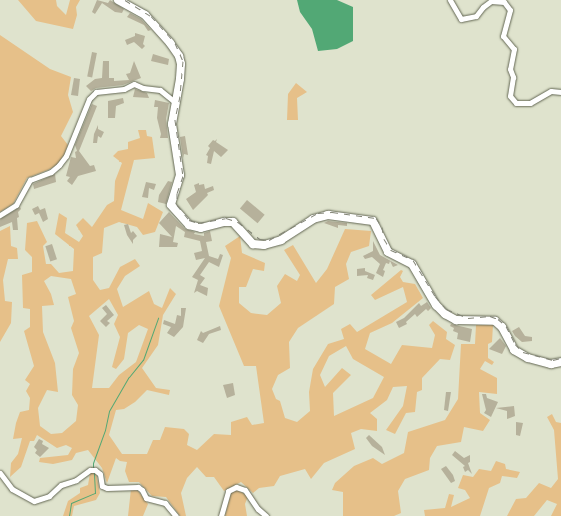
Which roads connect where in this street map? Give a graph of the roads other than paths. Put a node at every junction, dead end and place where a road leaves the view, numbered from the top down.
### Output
1 (118, 0) edge
2 (450, 0) edge
3 (561, 92) edge
4 (176, 103) junction
5 (0, 215) edge
6 (561, 362) edge
7 (2, 475) edge
8 (176, 516) edge
9 (221, 516) edge
10 (266, 516) edge

1 - 4 highway
2 - 3 street
4 - 5 street
4 - 6 highway
7 - 8 street
9 - 10 street

